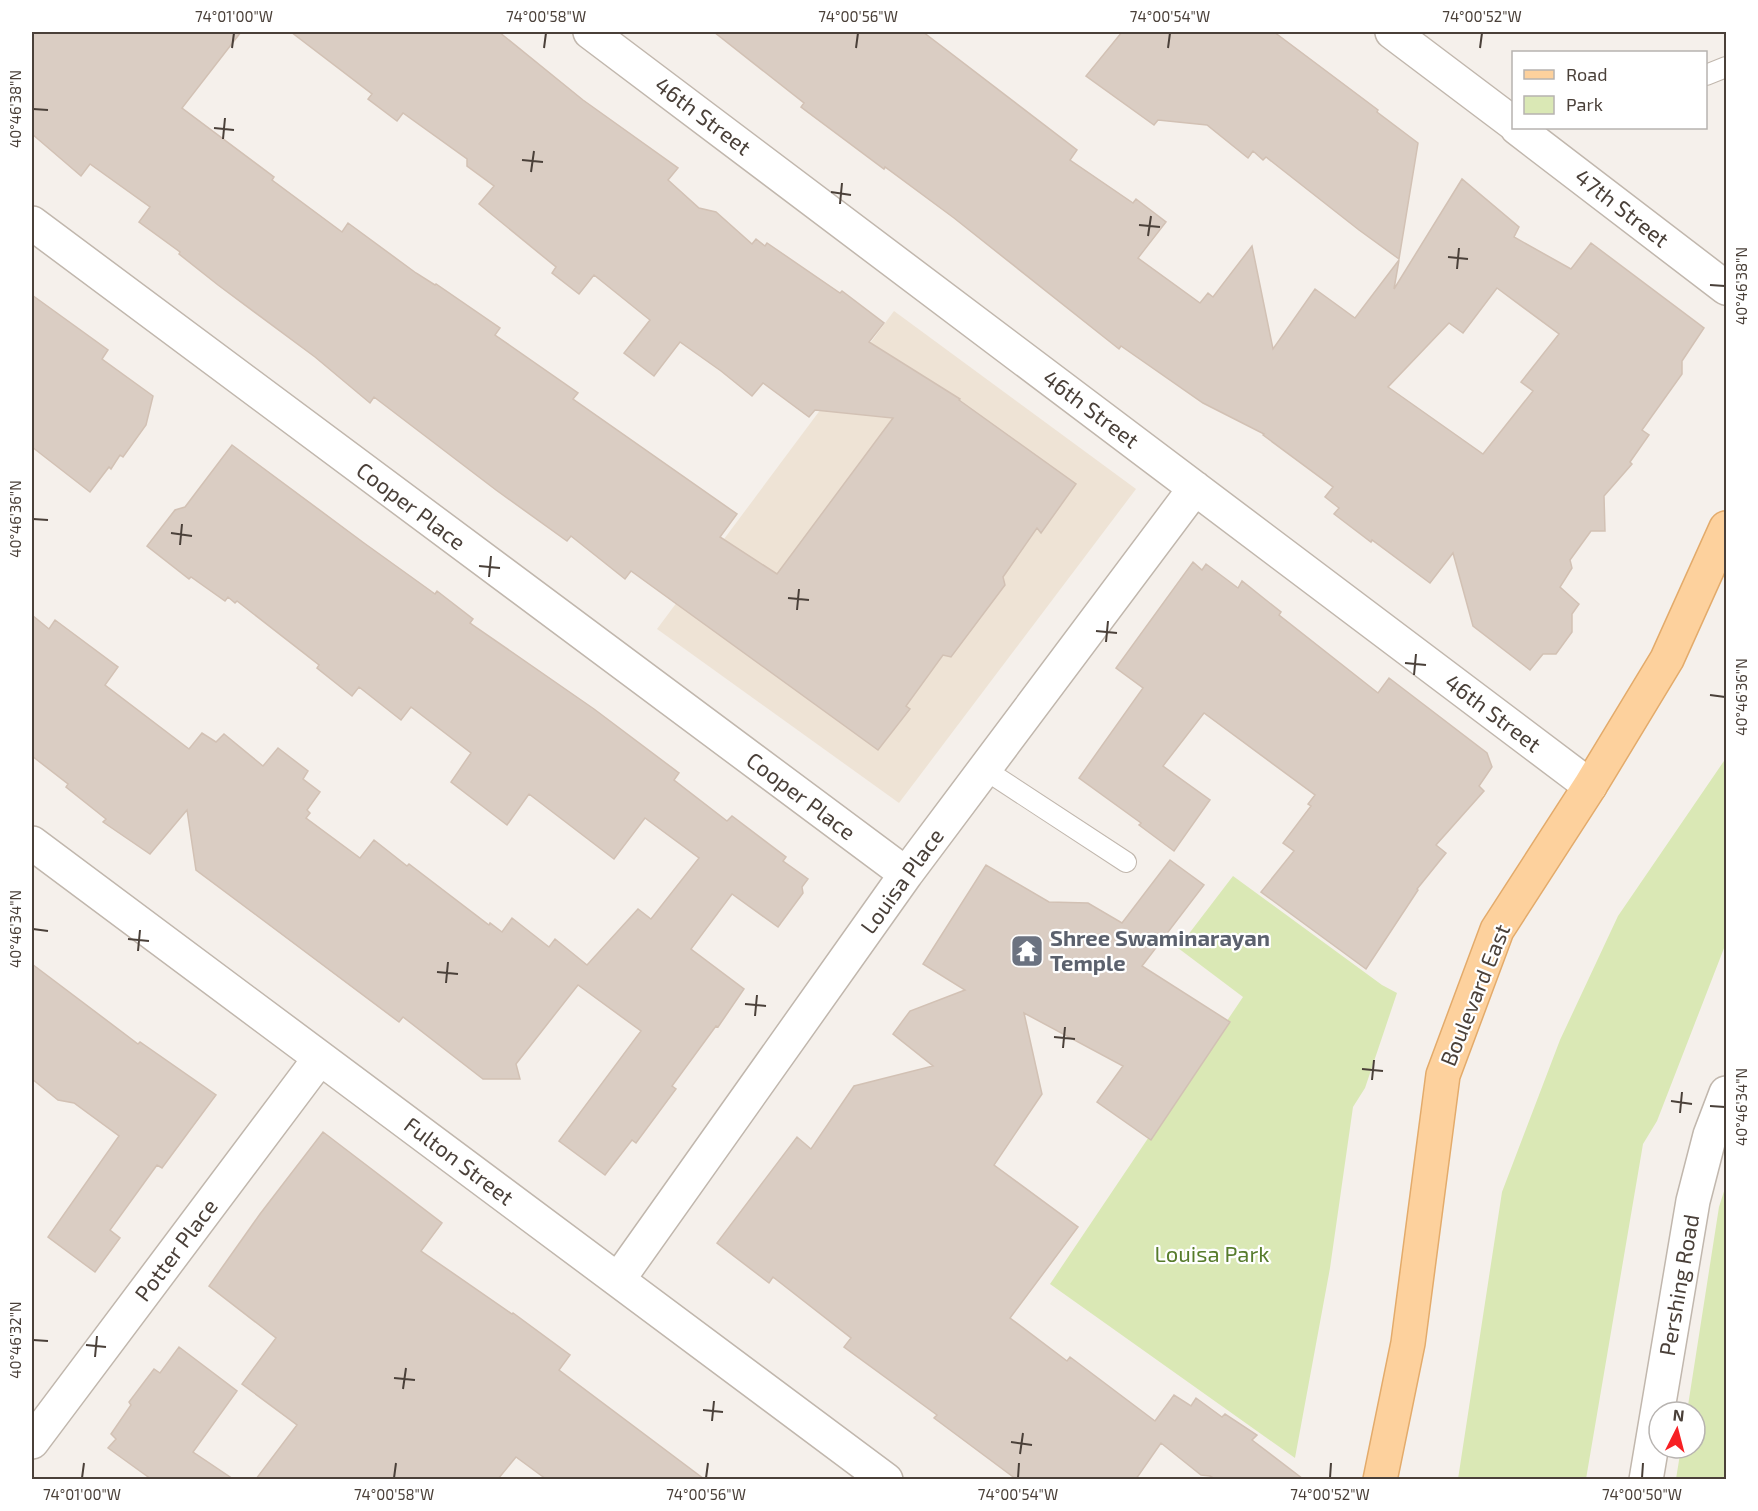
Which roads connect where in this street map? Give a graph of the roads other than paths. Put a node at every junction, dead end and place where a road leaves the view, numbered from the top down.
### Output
1 (590, 32) edge
2 (1392, 32) edge
3 (1726, 67) edge
4 (1707, 75) edge
5 (1512, 122) edge
6 (1518, 129) edge
7 (32, 223) edge
8 (1726, 288) edge
9 (1195, 488) junction
10 (1726, 528) edge
11 (984, 769) junction
12 (1590, 786) junction
13 (32, 843) edge
14 (1126, 862) dead end
15 (906, 874) junction
16 (320, 1058) junction
17 (1726, 1093) edge
18 (618, 1280) junction
19 (32, 1442) edge
20 (886, 1479) edge
21 (1380, 1479) edge
22 (1646, 1479) edge

1 - 9 street, 46th Street
2 - 5 street
3 - 4 lane
6 - 8 street, 47th Street
7 - 15 street, Cooper Place
9 - 11 street, Louisa Place
9 - 12 street, 46th Street
10 - 12 main road, Boulevard East
11 - 14 lane
11 - 15 street, Louisa Place
12 - 21 main road, Boulevard East
13 - 16 street, Fulton Street
15 - 18 street, Louisa Place
16 - 18 street, Fulton Street
16 - 19 street, Potter Place
17 - 22 street, Pershing Road
18 - 20 street, Fulton Street

